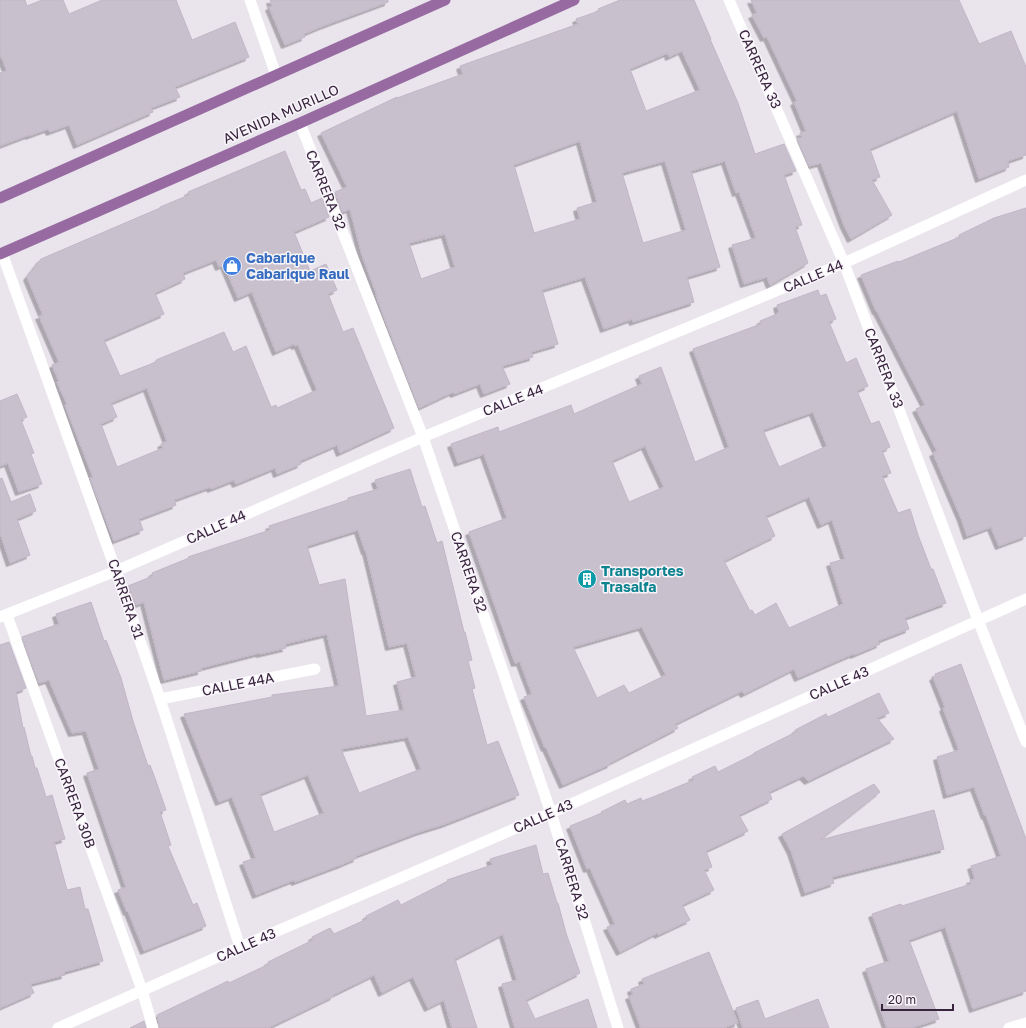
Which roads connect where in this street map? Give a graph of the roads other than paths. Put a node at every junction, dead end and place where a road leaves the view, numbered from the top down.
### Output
1 (250, 0) edge
2 (445, 0) edge
3 (574, 0) edge
4 (729, 0) edge
5 (276, 75) junction
6 (300, 123) junction
7 (1026, 180) edge
8 (0, 198) edge
9 (1, 254) edge
10 (844, 263) junction
11 (423, 437) junction
12 (116, 571) junction
13 (1026, 599) edge
14 (3, 616) edge
15 (978, 620) junction
16 (315, 669) dead end
17 (160, 699) junction
18 (1026, 742) edge
19 (551, 813) junction
20 (240, 947) junction
21 (142, 990) junction
22 (1026, 1022) edge
23 (58, 1028) edge
24 (153, 1028) edge
25 (618, 1028) edge
26 (1009, 1028) edge

1 - 5 street
2 - 5 main road
3 - 6 main road, AVENIDA MURILLO
4 - 10 street, CARRERA 33
5 - 8 main road
6 - 9 main road, AVENIDA MURILLO
6 - 11 street, CARRERA 32
7 - 10 street, CALLE 44
9 - 12 street, CARRERA 31
10 - 11 street, CALLE 44
10 - 15 street, CARRERA 33
11 - 12 street, CALLE 44
11 - 19 street, CARRERA 32
12 - 14 street, CALLE 44
12 - 17 street, CARRERA 31
13 - 15 street, CALLE 43
14 - 21 street, CARRERA 30B
15 - 18 street, CARRERA 33
15 - 19 street, CALLE 43
16 - 17 street, CALLE 44A
17 - 20 street, CARRERA 31
19 - 20 street, CALLE 43
19 - 25 street, CARRERA 32
20 - 21 street, CALLE 43
21 - 23 street, CALLE 43
21 - 24 street
22 - 26 street

